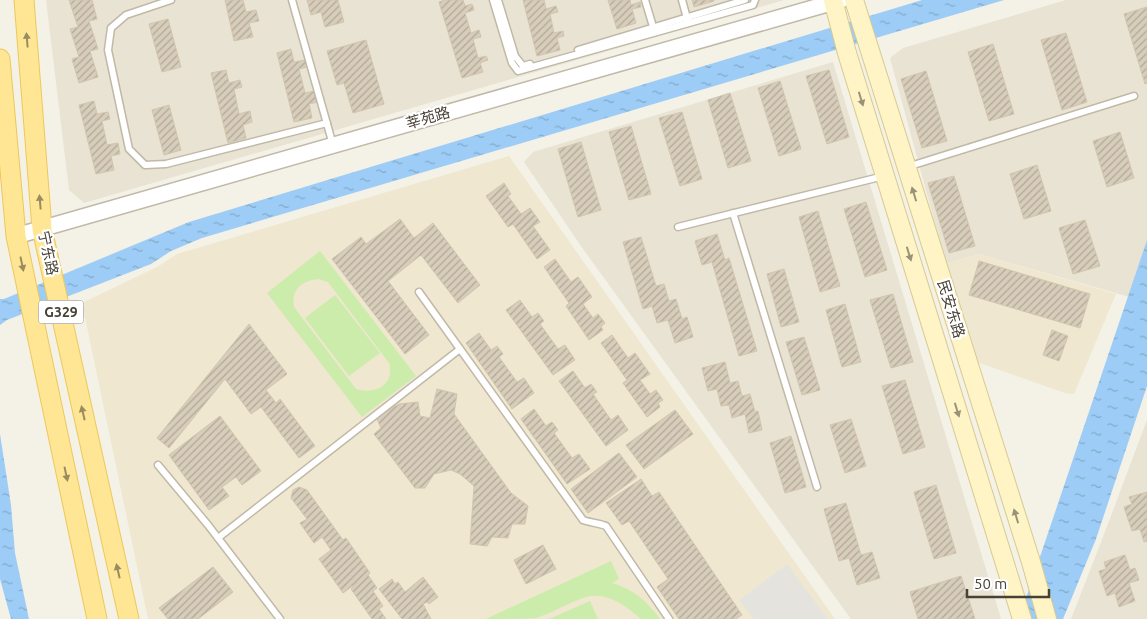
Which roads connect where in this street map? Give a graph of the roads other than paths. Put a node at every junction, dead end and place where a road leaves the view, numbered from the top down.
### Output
1 (24, 0) edge
2 (170, 0) edge
3 (292, 0) edge
4 (493, 0) edge
5 (498, 0) edge
6 (645, 0) edge
7 (682, 0) edge
8 (745, 0) edge
9 (755, 0) edge
10 (836, 5) edge
11 (856, 6) edge
12 (688, 20) junction
13 (654, 30) junction
14 (0, 59) edge
15 (1134, 96) dead end
16 (327, 123) junction
17 (333, 145) junction
18 (906, 168) junction
19 (885, 176) junction
20 (733, 213) junction
21 (678, 227) dead end
22 (42, 229) junction
23 (16, 236) junction
24 (419, 292) dead end
25 (460, 349) junction
26 (158, 465) dead end
27 (817, 487) dead end
28 (218, 538) junction
29 (1020, 611) edge
30 (97, 619) edge
31 (129, 619) edge
32 (280, 619) edge
33 (669, 619) edge
34 (1047, 619) edge

22 -> 1 main road, 宁东路 / G329
2 - 16 lane
3 - 16 lane
4 - 13 lane
5 - 13 lane
6 - 13 lane
7 - 12 lane
8 - 12 lane
9 - 12 lane
10 - 17 street, 莘苑路
10 -> 19 main road, 民安东路
11 - 18 main road, 民安东路
12 - 13 lane
14 - 23 main road, 宁东路 / G329
15 - 18 lane
16 - 17 lane
17 - 22 street, 莘苑路
34 -> 18 main road, 民安东路
19 - 20 lane
19 -> 29 main road, 民安东路
20 - 21 lane
20 - 27 lane
22 - 23 street, 莘苑路
31 -> 22 main road, 宁东路 / G329
23 -> 30 main road, 宁东路 / G329
24 - 25 lane
25 - 28 lane
25 - 33 lane
26 - 28 lane
28 - 32 lane

